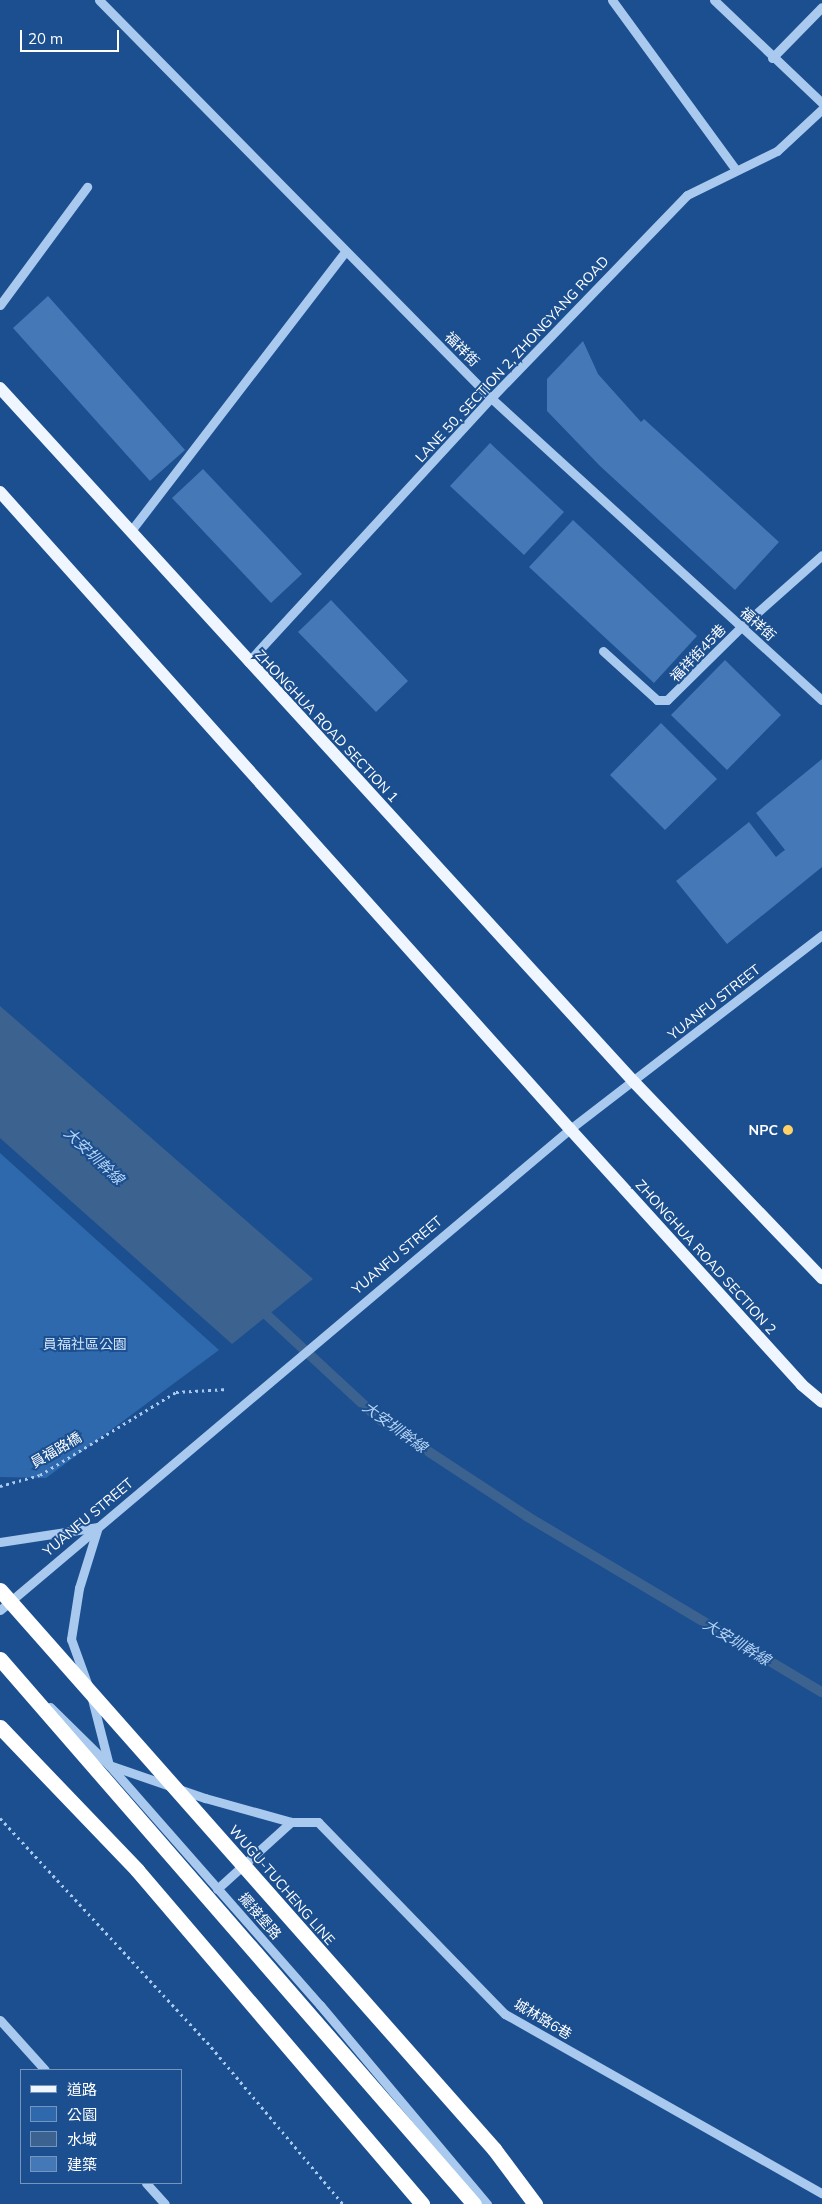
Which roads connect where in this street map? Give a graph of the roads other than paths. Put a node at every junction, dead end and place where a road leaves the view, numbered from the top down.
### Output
1 (99, 0) edge
2 (612, 0) edge
3 (714, 0) edge
4 (822, 7) edge
5 (772, 58) junction
6 (822, 103) edge
7 (822, 109) edge
8 (736, 170) junction
9 (87, 187) dead end
10 (346, 251) junction
11 (0, 305) edge
12 (0, 388) edge
13 (491, 398) junction
14 (0, 492) edge
15 (130, 532) junction
16 (822, 555) edge
17 (742, 627) junction
18 (603, 650) dead end
19 (248, 662) junction
20 (822, 700) edge
21 (822, 934) edge
22 (634, 1082) junction
23 (570, 1130) junction
24 (822, 1278) edge
25 (822, 1402) edge
26 (98, 1527) junction
27 (0, 1542) edge
28 (0, 1590) edge
29 (0, 1610) edge
30 (0, 1658) edge
31 (0, 1728) edge
32 (108, 1765) junction
33 (291, 1822) junction
34 (217, 1889) junction
35 (0, 2020) edge
36 (44, 2069) edge
37 (147, 2184) edge
38 (822, 2193) edge
39 (165, 2204) edge
40 (422, 2204) edge
41 (474, 2204) edge
42 (487, 2204) edge
43 (535, 2204) edge

1 - 10 street, 福祥街
2 - 8 street
3 - 5 street
4 - 5 street
5 - 6 street
7 - 8 street, LANE 50, SECTION 2, ZHONGYANG ROAD
8 - 13 street, LANE 50, SECTION 2, ZHONGYANG ROAD
9 - 11 street
10 - 13 street, 福祥街
10 - 15 street
12 - 15 main road, ZHONGHUA ROAD SECTION 1
13 - 17 street, 福祥街
13 - 19 street, LANE 50, SECTION 2, ZHONGYANG ROAD
14 - 23 main road
15 - 19 main road, ZHONGHUA ROAD SECTION 1
16 - 17 street, 福祥街45巷
17 - 18 street, 福祥街45巷
17 - 20 street, 福祥街
19 - 22 main road, ZHONGHUA ROAD SECTION 1
21 - 22 street, YUANFU STREET
22 - 23 street, YUANFU STREET
22 - 24 main road
23 - 25 main road, ZHONGHUA ROAD SECTION 2
23 - 26 street, YUANFU STREET
26 - 27 street
26 - 29 street, YUANFU STREET
26 - 32 street
28 - 43 highway, WUGU-TUCHENG LINE, bridge
30 - 32 street, 擺接堡路
30 - 41 highway
31 - 40 highway
32 - 33 street, 城林路6巷
32 - 34 street, 擺接堡路
33 - 34 street
33 - 38 street, 城林路6巷
34 - 42 street, 擺接堡路
35 - 36 street
37 - 39 street

